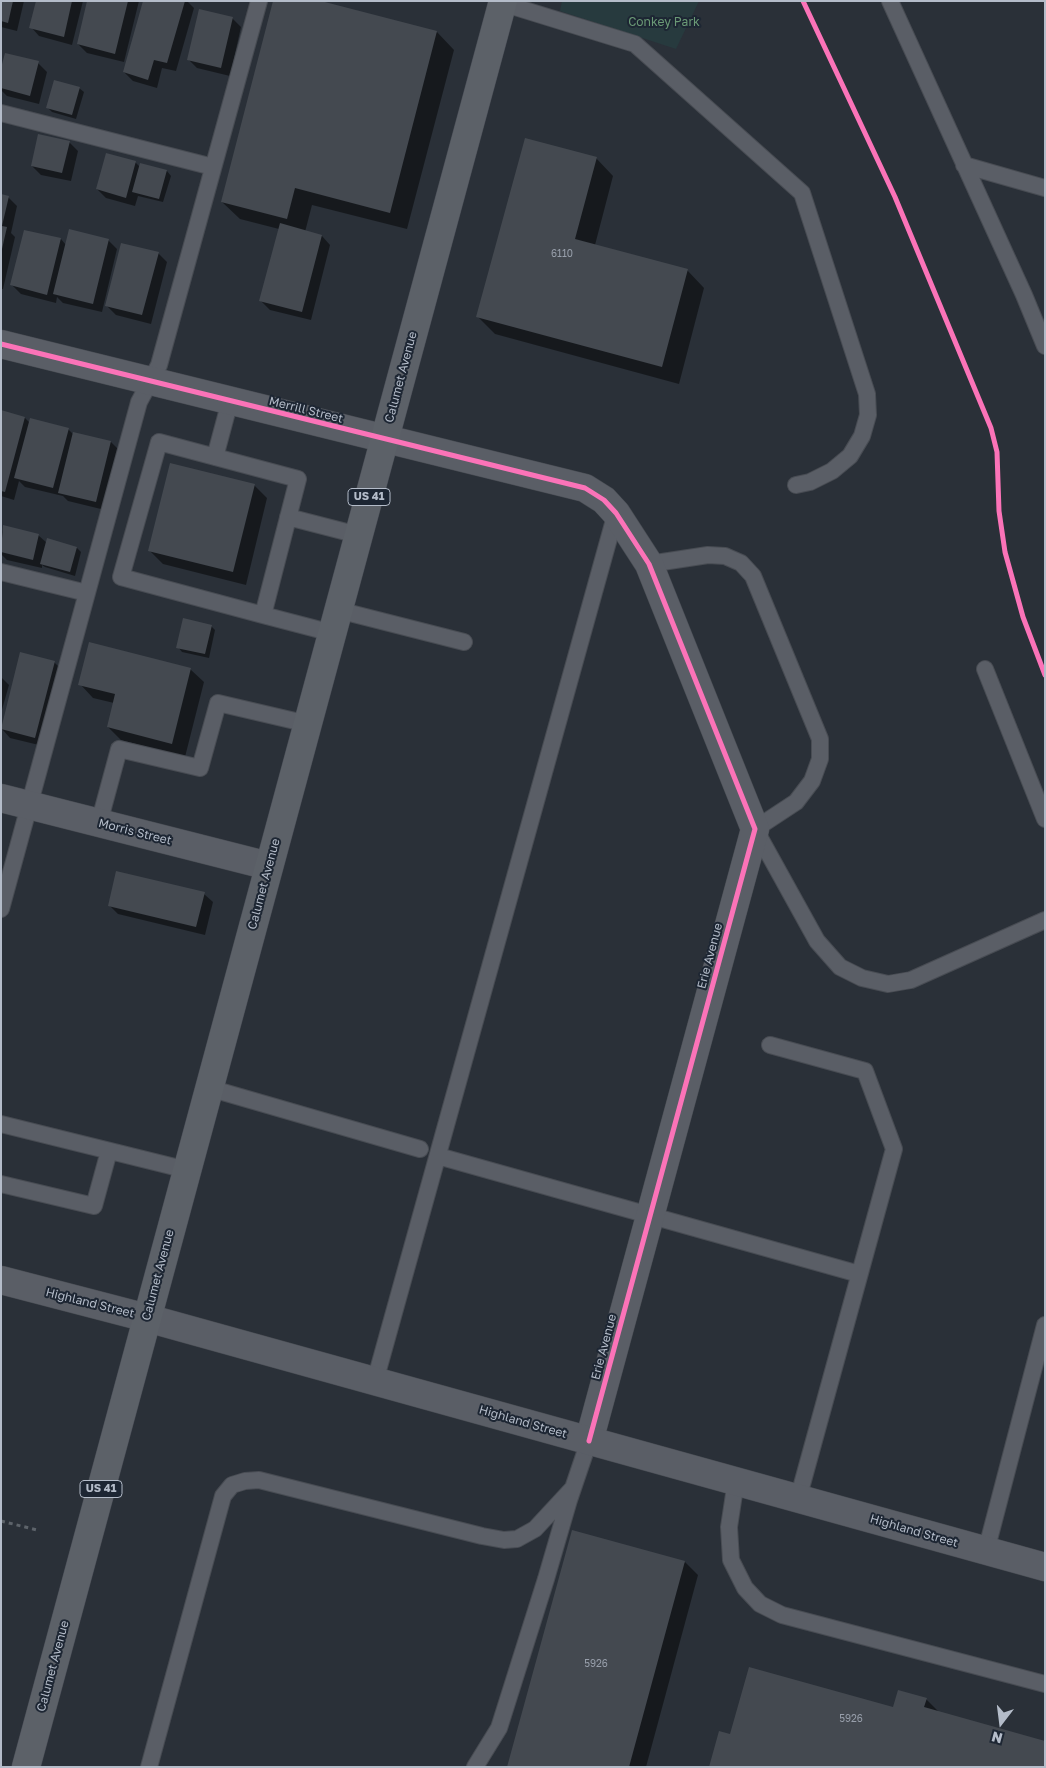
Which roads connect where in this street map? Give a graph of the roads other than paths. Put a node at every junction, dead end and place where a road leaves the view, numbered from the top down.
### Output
1 (258, 1) edge
2 (890, 1) edge
3 (500, 2) edge
4 (1, 113) edge
5 (964, 165) junction
6 (213, 167) junction
7 (1045, 188) edge
8 (1, 344) edge
9 (1045, 346) edge
10 (150, 381) junction
11 (230, 401) junction
12 (384, 440) junction
13 (215, 457) junction
14 (796, 485) dead end
15 (610, 506) junction
16 (288, 517) junction
17 (358, 535) junction
18 (649, 564) junction
19 (1, 572) edge
20 (87, 593) junction
21 (263, 615) junction
22 (335, 621) junction
23 (464, 642) dead end
24 (985, 669) dead end
25 (308, 724) junction
26 (1, 798) edge
27 (29, 805) junction
28 (1045, 819) edge
29 (100, 823) junction
30 (755, 829) junction
31 (269, 866) junction
32 (1, 909) edge
33 (1045, 920) edge
34 (770, 1045) dead end
35 (209, 1088) junction
36 (1, 1124) edge
37 (420, 1148) dead end
38 (109, 1151) junction
39 (438, 1156) junction
40 (187, 1170) junction
41 (1, 1184) edge
42 (650, 1216) junction
43 (860, 1274) junction
44 (1, 1280) edge
45 (147, 1318) junction
46 (1045, 1325) edge
47 (375, 1381) junction
48 (589, 1441) junction
49 (736, 1482) junction
50 (573, 1488) junction
51 (798, 1499) junction
52 (986, 1551) junction
53 (1045, 1568) edge
54 (1045, 1684) edge
55 (26, 1767) edge
56 (149, 1767) edge
57 (475, 1767) edge

1 - 6 lane
2 - 5 lane
3 - 12 main road, Calumet Avenue / US 41
3 - 14 lane
4 - 6 lane
5 - 7 lane
5 - 9 lane
6 - 10 lane
8 - 10 street, Merrill Street
10 - 11 street, Merrill Street
10 - 20 lane
11 - 12 street, Merrill Street
11 - 13 lane
12 - 15 street, Merrill Street
12 - 17 main road, Calumet Avenue / US 41
13 - 16 lane
13 - 21 lane
15 - 18 street
15 - 39 lane
16 - 17 lane
16 - 21 lane
17 - 22 main road, Calumet Avenue / US 41
18 - 30 street
18 - 30 lane
19 - 20 lane
20 - 27 lane
21 - 22 lane
22 - 23 lane
22 - 25 main road, Calumet Avenue / US 41
24 - 28 lane
25 - 29 lane
25 - 31 main road, Calumet Avenue / US 41
26 - 27 street, Morris Street
27 - 29 street, Morris Street
27 - 32 lane
29 - 31 street, Morris Street
30 - 33 lane
30 - 42 street, Erie Avenue
31 - 35 main road, Calumet Avenue / US 41
34 - 43 lane
35 - 37 lane
35 - 40 main road, Calumet Avenue / US 41
36 - 38 lane
38 - 40 lane
38 - 41 lane
39 - 42 lane
39 - 47 lane
40 - 45 main road, Calumet Avenue / US 41
42 - 43 lane
42 - 48 street, Erie Avenue
43 - 51 lane
44 - 45 street, Highland Street
45 - 47 street, Highland Street
45 - 55 main road, Calumet Avenue / US 41
46 - 52 lane
47 - 48 street, Highland Street
48 - 49 street, Highland Street
48 - 50 lane
49 - 51 street, Highland Street
49 - 54 lane
50 - 56 lane
50 - 57 lane
51 - 52 street, Highland Street
52 - 53 street, Highland Street

